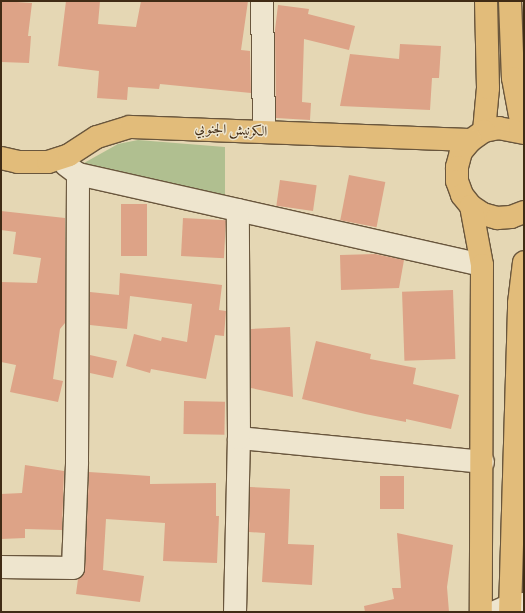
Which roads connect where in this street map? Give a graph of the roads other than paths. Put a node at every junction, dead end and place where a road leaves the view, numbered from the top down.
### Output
1 (262, 1) edge
2 (486, 1) edge
3 (510, 1) edge
4 (264, 132) junction
5 (523, 133) edge
6 (477, 136) junction
7 (1, 158) edge
8 (60, 159) junction
9 (78, 174) junction
10 (471, 206) junction
11 (238, 210) junction
12 (524, 212) edge
13 (524, 262) edge
14 (482, 264) junction
15 (239, 438) junction
16 (482, 462) junction
17 (1, 567) edge
18 (510, 608) edge
19 (235, 612) edge
20 (481, 612) edge

1 - 4 street
2 - 6 main road
3 - 5 main road
4 - 6 main road, الكرنيش الجنوبي
4 - 8 main road, الكرنيش الجنوبي
5 - 6 main road, الكرنيش الجنوبي
6 - 10 main road
7 - 8 main road, الكرنيش الجنوبي
8 - 9 street
9 - 11 street
9 - 17 street
10 - 12 main road
10 - 14 main road
11 - 14 street
11 - 15 street
13 - 18 main road
14 - 16 main road
15 - 16 street
15 - 19 street
16 - 20 main road

